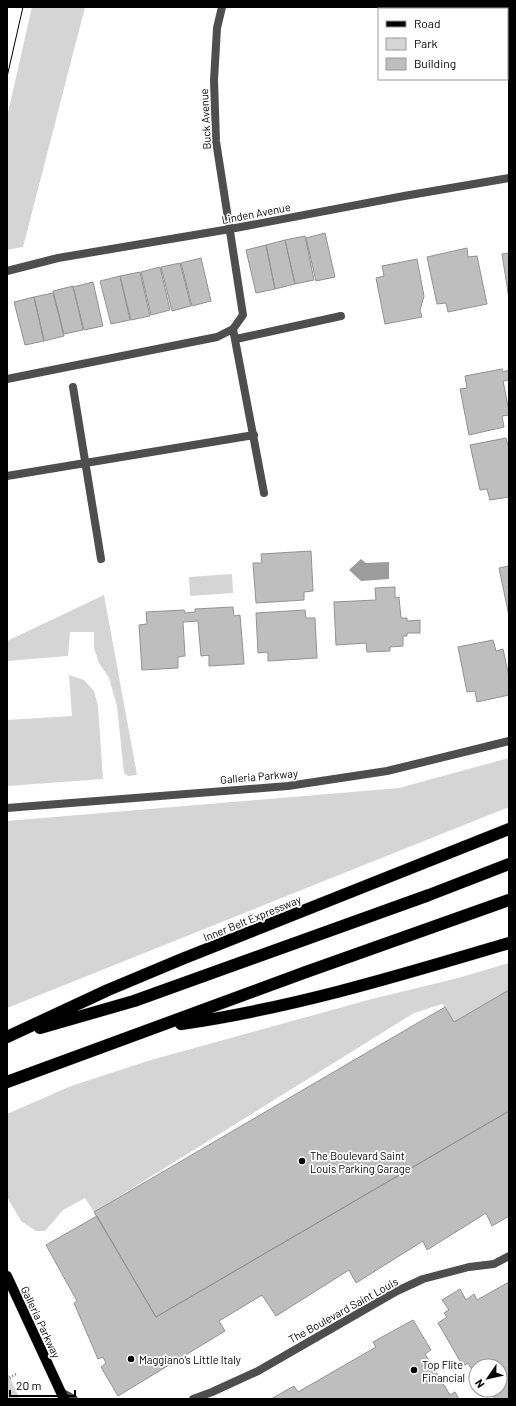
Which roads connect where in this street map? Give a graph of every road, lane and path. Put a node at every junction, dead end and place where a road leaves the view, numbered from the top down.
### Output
1 (222, 7) edge
2 (509, 178) edge
3 (230, 229) junction
4 (7, 270) edge
5 (341, 316) dead end
6 (234, 328) junction
7 (236, 339) junction
8 (7, 378) edge
9 (73, 387) dead end
10 (254, 435) junction
11 (85, 463) junction
12 (7, 476) edge
13 (264, 493) dead end
14 (101, 558) dead end
15 (509, 741) edge
16 (7, 808) edge
17 (509, 829) edge
18 (509, 864) edge
19 (509, 900) edge
20 (509, 943) edge
21 (156, 1027) junction
22 (9, 1036) edge
23 (7, 1082) edge
24 (509, 1256) edge
25 (7, 1276) edge
26 (16, 1374) dead end
27 (7, 1379) edge
28 (62, 1396) edge
29 (74, 1399) edge
30 (193, 1399) edge

1 - 3 street, Buck Avenue
2 - 3 street, Linden Avenue
3 - 4 street, Linden Avenue
3 - 6 street, Buck Avenue
5 - 7 street
6 - 7 street
6 - 8 street
7 - 10 street
9 - 11 street
10 - 11 street
10 - 13 street
11 - 12 street
11 - 14 street
15 - 16 street, Galleria Parkway
17 - 22 highway, Inner Belt Expressway
18 - 22 highway
19 - 21 highway
20 - 21 highway
21 - 23 highway
24 - 30 street, The Boulevard Saint Louis
25 - 28 main road, Galleria Parkway
26 - 27 path
28 - 29 street

